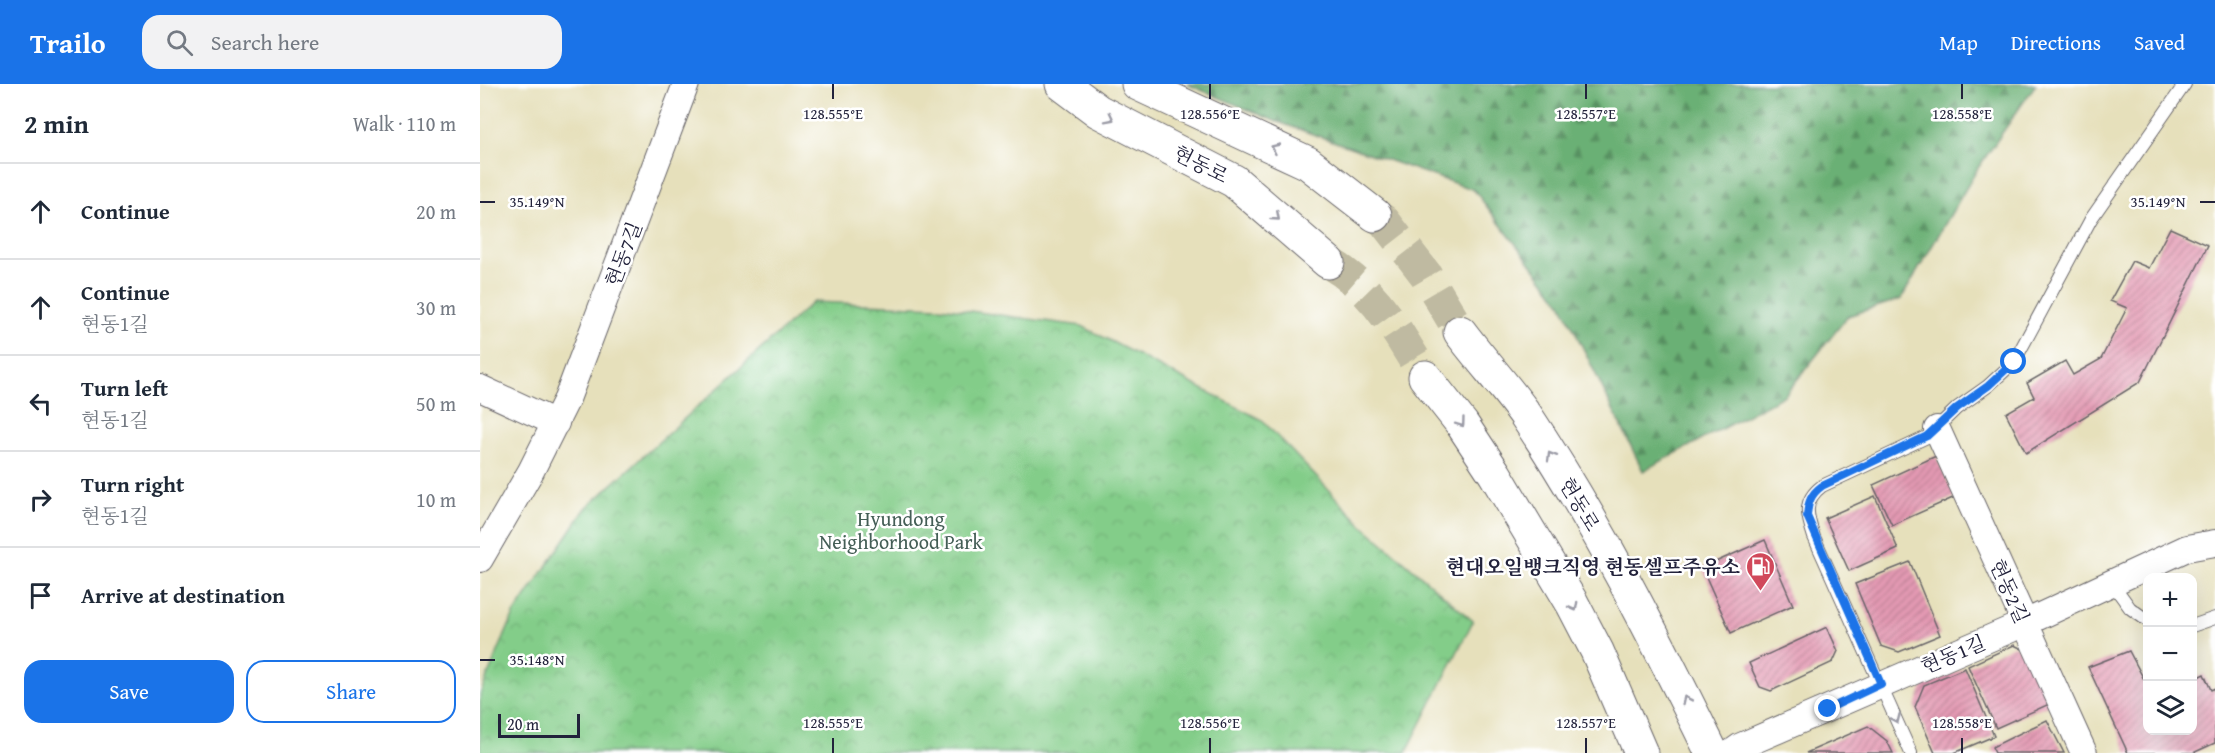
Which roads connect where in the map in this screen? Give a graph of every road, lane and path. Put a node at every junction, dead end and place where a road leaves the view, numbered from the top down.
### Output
1 (686, 84) edge
2 (1062, 84) edge
3 (1138, 84) edge
4 (2185, 84) edge
5 (1376, 215) tunnel mouth
6 (1328, 262) tunnel mouth
7 (1460, 332) tunnel mouth
8 (1425, 377) tunnel mouth
9 (480, 388) edge
10 (556, 423) junction
11 (1937, 429) junction
12 (2215, 543) edge
13 (480, 559) edge
14 (2112, 583) junction
15 (2143, 617) edge
16 (2215, 618) edge
17 (2025, 623) junction
18 (2197, 625) edge
19 (1881, 684) junction
20 (1641, 753) edge
21 (1712, 753) edge
22 (1731, 753) edge
23 (1911, 753) edge
24 (2084, 753) edge

1 - 10 street, 현동7길
2 -> 6 main road, 현동로
5 -> 3 main road
4 - 11 lane
21 -> 7 main road, 현동로
8 -> 20 main road
9 - 10 street
10 - 13 street, 현동7길
11 - 17 street, 현동2길
11 - 19 lane
12 - 14 street, 현동1길
14 - 15 lane
14 - 17 street, 현동1길
16 - 18 lane
17 - 19 street, 현동1길
17 - 24 street, 현동2길
19 - 22 street, 현동1길
19 -> 23 lane

